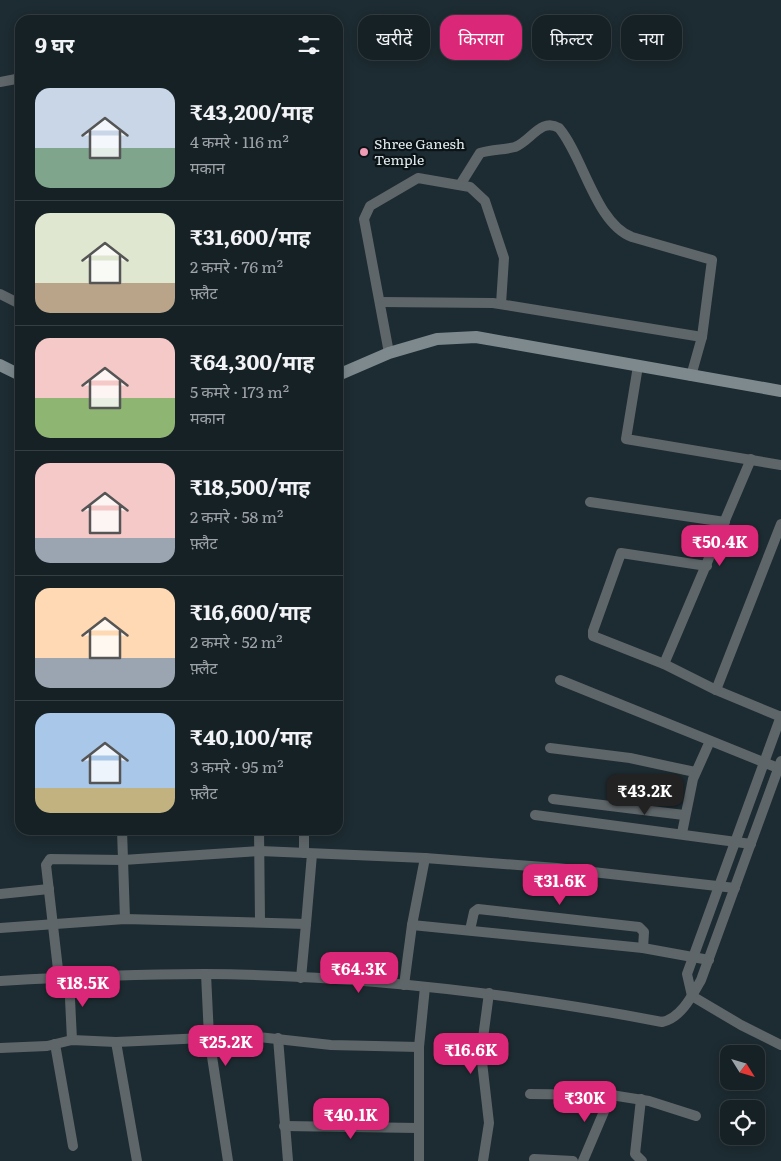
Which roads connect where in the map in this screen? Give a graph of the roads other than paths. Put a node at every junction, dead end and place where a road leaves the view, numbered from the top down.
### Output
1 (15, 79) edge
2 (0, 82) edge
3 (460, 185) junction
4 (0, 294) edge
5 (15, 302) edge
6 (380, 302) junction
7 (501, 304) junction
8 (702, 337) junction
9 (389, 353) junction
10 (0, 365) edge
11 (638, 366) junction
12 (15, 372) edge
13 (343, 373) edge
14 (691, 376) junction
15 (781, 391) edge
16 (751, 459) junction
17 (781, 465) edge
18 (590, 502) dead end
19 (725, 522) junction
20 (781, 524) edge
21 (707, 566) junction
22 (664, 664) junction
23 (560, 680) dead end
24 (716, 690) junction
25 (781, 716) edge
26 (710, 741) junction
27 (550, 748) dead end
28 (764, 763) junction
29 (780, 764) edge
30 (695, 772) junction
31 (553, 799) dead end
32 (535, 815) dead end
33 (684, 815) junction
34 (682, 834) junction
35 (122, 835) edge
36 (259, 835) edge
37 (305, 835) edge
38 (736, 842) junction
39 (751, 844) junction
40 (260, 851) junction
41 (308, 853) junction
42 (424, 858) junction
43 (123, 860) junction
44 (718, 886) junction
45 (735, 888) junction
46 (49, 889) junction
47 (0, 894) edge
48 (125, 918) junction
49 (260, 921) junction
50 (54, 924) junction
51 (306, 924) junction
52 (412, 925) junction
53 (0, 928) edge
54 (470, 930) junction
55 (643, 948) junction
56 (693, 958) junction
57 (708, 960) junction
58 (206, 974) junction
59 (64, 978) junction
60 (301, 978) junction
61 (0, 981) edge
62 (404, 985) junction
63 (425, 987) junction
64 (488, 993) junction
65 (692, 996) junction
66 (209, 1037) junction
67 (278, 1038) junction
68 (72, 1040) junction
69 (116, 1042) junction
70 (55, 1044) junction
71 (781, 1045) edge
72 (419, 1047) junction
73 (0, 1048) edge
74 (530, 1094) dead end
75 (611, 1094) junction
76 (641, 1099) junction
77 (696, 1116) dead end
78 (284, 1126) junction
79 (418, 1128) junction
80 (73, 1146) dead end
81 (534, 1159) dead end
82 (137, 1161) edge
83 (228, 1161) edge
84 (288, 1161) edge
85 (418, 1161) edge
86 (483, 1161) edge
87 (573, 1161) edge
88 (583, 1161) edge
89 (642, 1161) edge

1 - 2 street
3 - 6 street
3 - 7 street
3 - 8 street
4 - 5 street
6 - 7 street
6 - 9 street
7 - 8 street
8 - 14 street
9 - 11 main road
9 - 13 main road
10 - 12 main road
11 - 14 main road
11 - 16 street
14 - 15 main road
16 - 17 street
16 - 19 street
18 - 19 street
19 - 21 street
20 - 24 street
21 - 22 street
21 - 22 street
22 - 24 street
23 - 26 street
24 - 25 street
25 - 28 street
26 - 28 street
26 - 30 street
27 - 30 street
28 - 29 street
28 - 38 street
29 - 39 street
30 - 33 street
31 - 33 street
32 - 34 street
33 - 34 street
34 - 38 street
35 - 43 street
36 - 40 street
37 - 41 street
38 - 39 street
38 - 44 street
39 - 45 street
40 - 41 street
40 - 43 street
40 - 49 street
41 - 42 street
41 - 51 street
42 - 44 street
42 - 52 street
43 - 46 street
43 - 48 street
44 - 45 street
44 - 56 street
45 - 57 street
46 - 47 street
46 - 50 street
48 - 49 street
48 - 50 street
49 - 51 street
50 - 53 street
50 - 59 street
51 - 60 street
52 - 54 street
52 - 62 street
54 - 55 street
54 - 55 street
55 - 56 street
56 - 57 street
56 - 65 street
57 - 65 street
58 - 59 street
58 - 60 street
58 - 66 street
59 - 61 street
59 - 68 street
60 - 62 street
62 - 63 street
63 - 64 street
63 - 72 street
64 - 65 street
64 - 86 street
65 - 71 street
66 - 67 street
66 - 69 street
66 - 83 street
67 - 72 street
67 - 78 street
68 - 69 street
68 - 70 street
69 - 82 street
70 - 73 street
70 - 80 street
72 - 79 street
74 - 75 street
75 - 76 street
75 - 88 street
76 - 77 street
76 - 89 street
78 - 79 street
78 - 84 street
79 - 85 street
81 - 87 street

